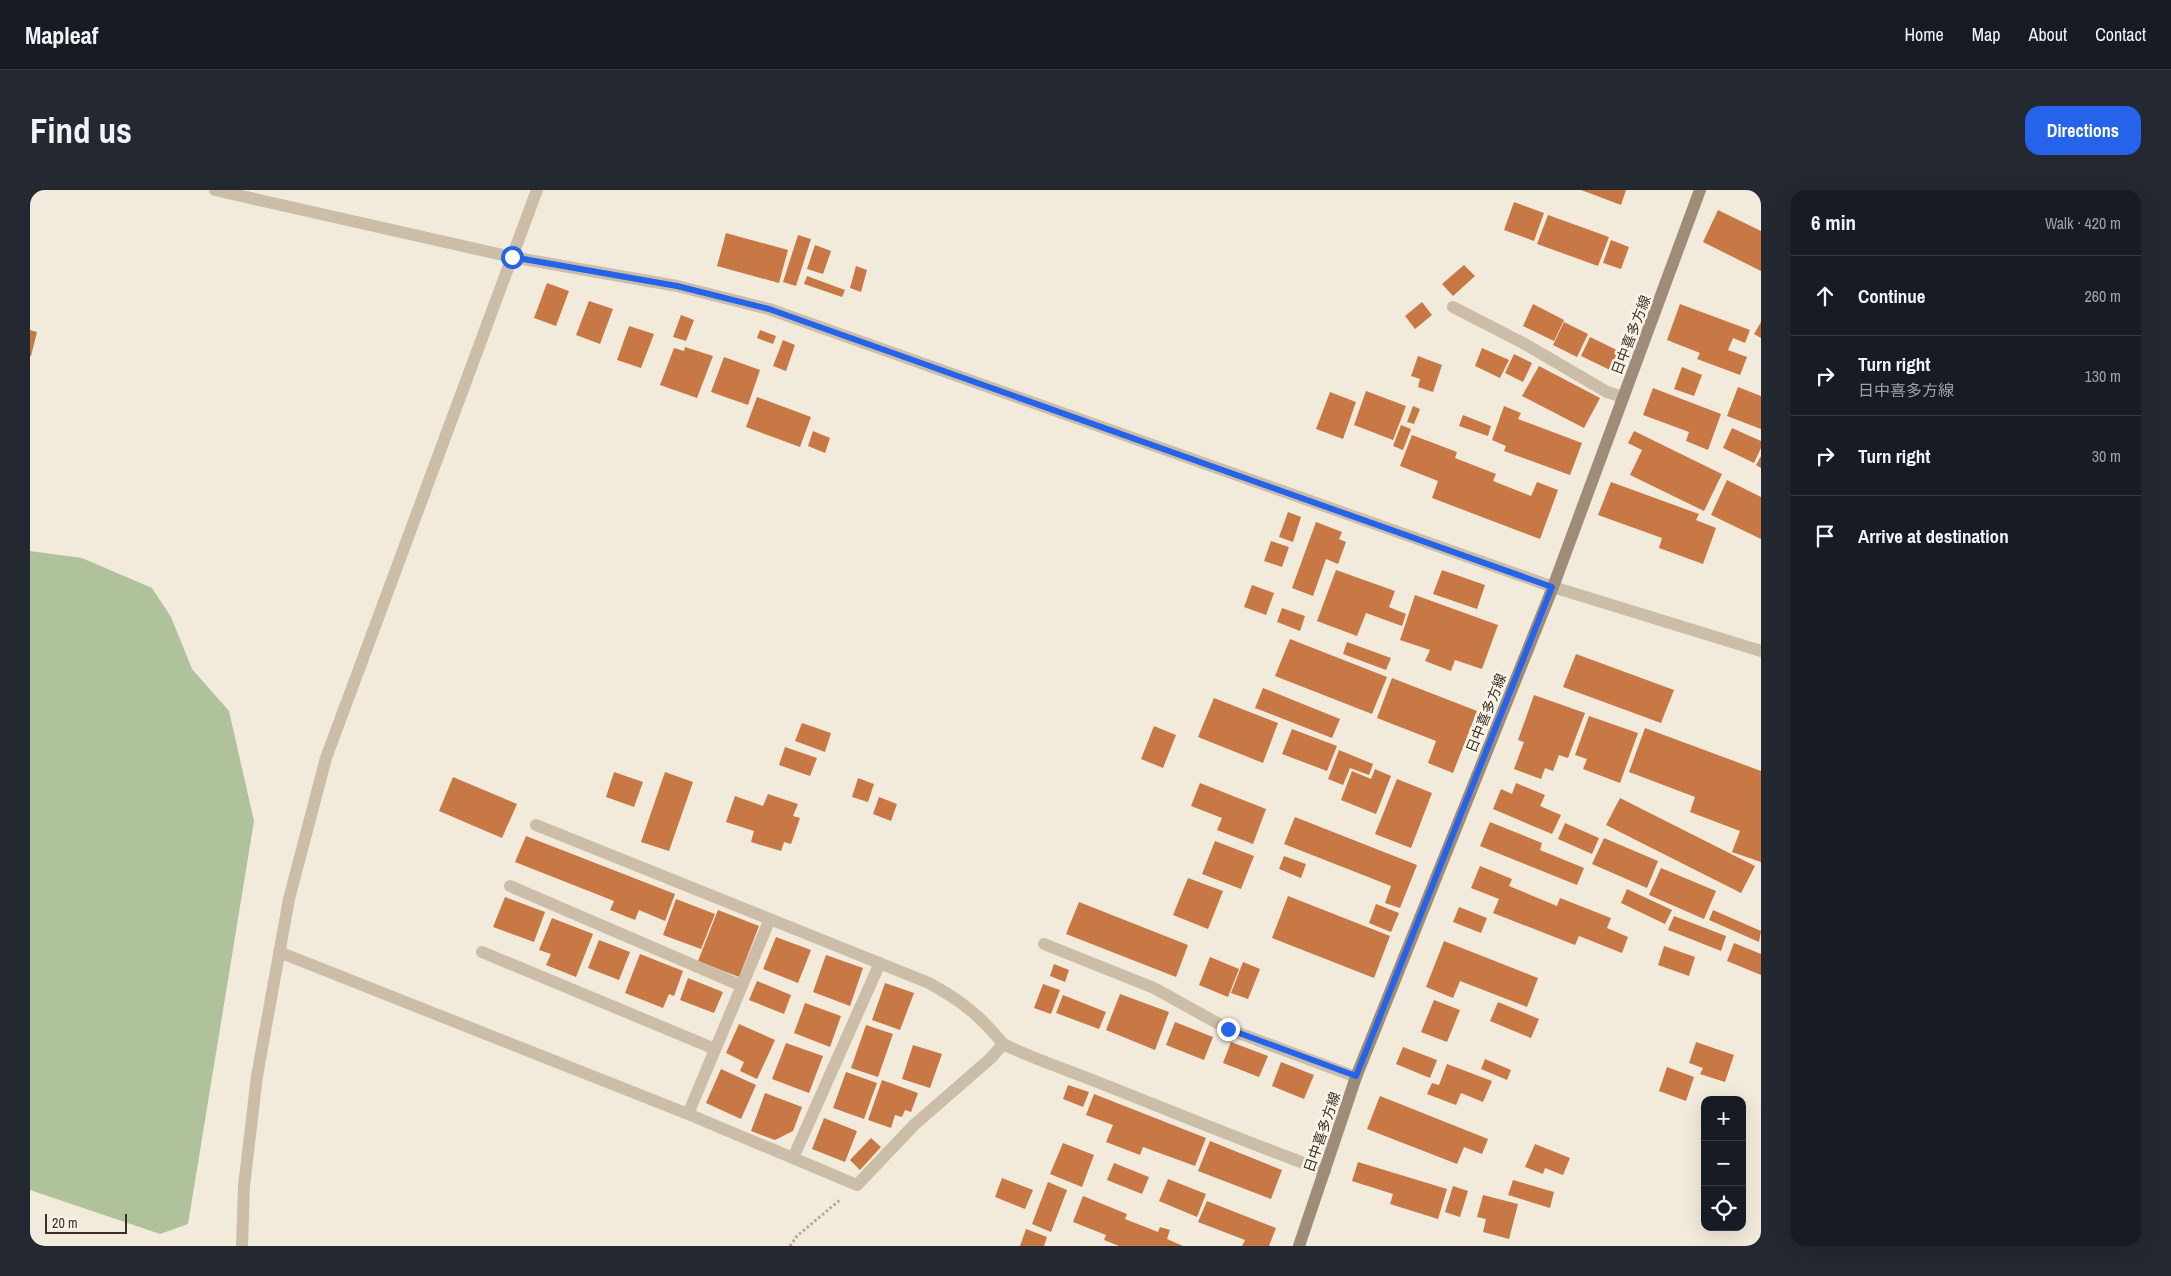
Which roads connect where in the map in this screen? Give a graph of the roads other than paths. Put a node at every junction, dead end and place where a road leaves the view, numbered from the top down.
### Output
1 (215, 190) edge
2 (538, 190) edge
3 (1700, 190) edge
4 (512, 257) junction
5 (1453, 307) dead end
6 (1623, 397) junction
7 (1552, 587) junction
8 (1761, 651) edge
9 (536, 825) dead end
10 (510, 886) dead end
11 (770, 919) junction
12 (1044, 944) dead end
13 (279, 952) junction
14 (482, 952) dead end
15 (880, 963) junction
16 (742, 986) junction
17 (1003, 1044) junction
18 (715, 1049) junction
19 (1356, 1076) junction
20 (688, 1114) junction
21 (793, 1158) junction
22 (1324, 1170) junction
23 (242, 1246) edge
24 (1299, 1246) edge

1 - 4 street
2 - 4 street
3 - 6 main road, 日中喜多方線
4 - 7 street
4 - 13 street
5 - 6 street
6 - 7 main road, 日中喜多方線
7 - 8 street
7 - 19 main road, 日中喜多方線
9 - 11 street
10 - 16 street
11 - 15 street
11 - 16 street
12 - 19 street
13 - 20 street
13 - 23 street
14 - 18 street
15 - 17 street
15 - 21 street
16 - 18 street
17 - 21 street
17 - 22 street
18 - 20 street
19 - 22 main road, 日中喜多方線
20 - 21 street
22 - 24 main road, 日中喜多方線

